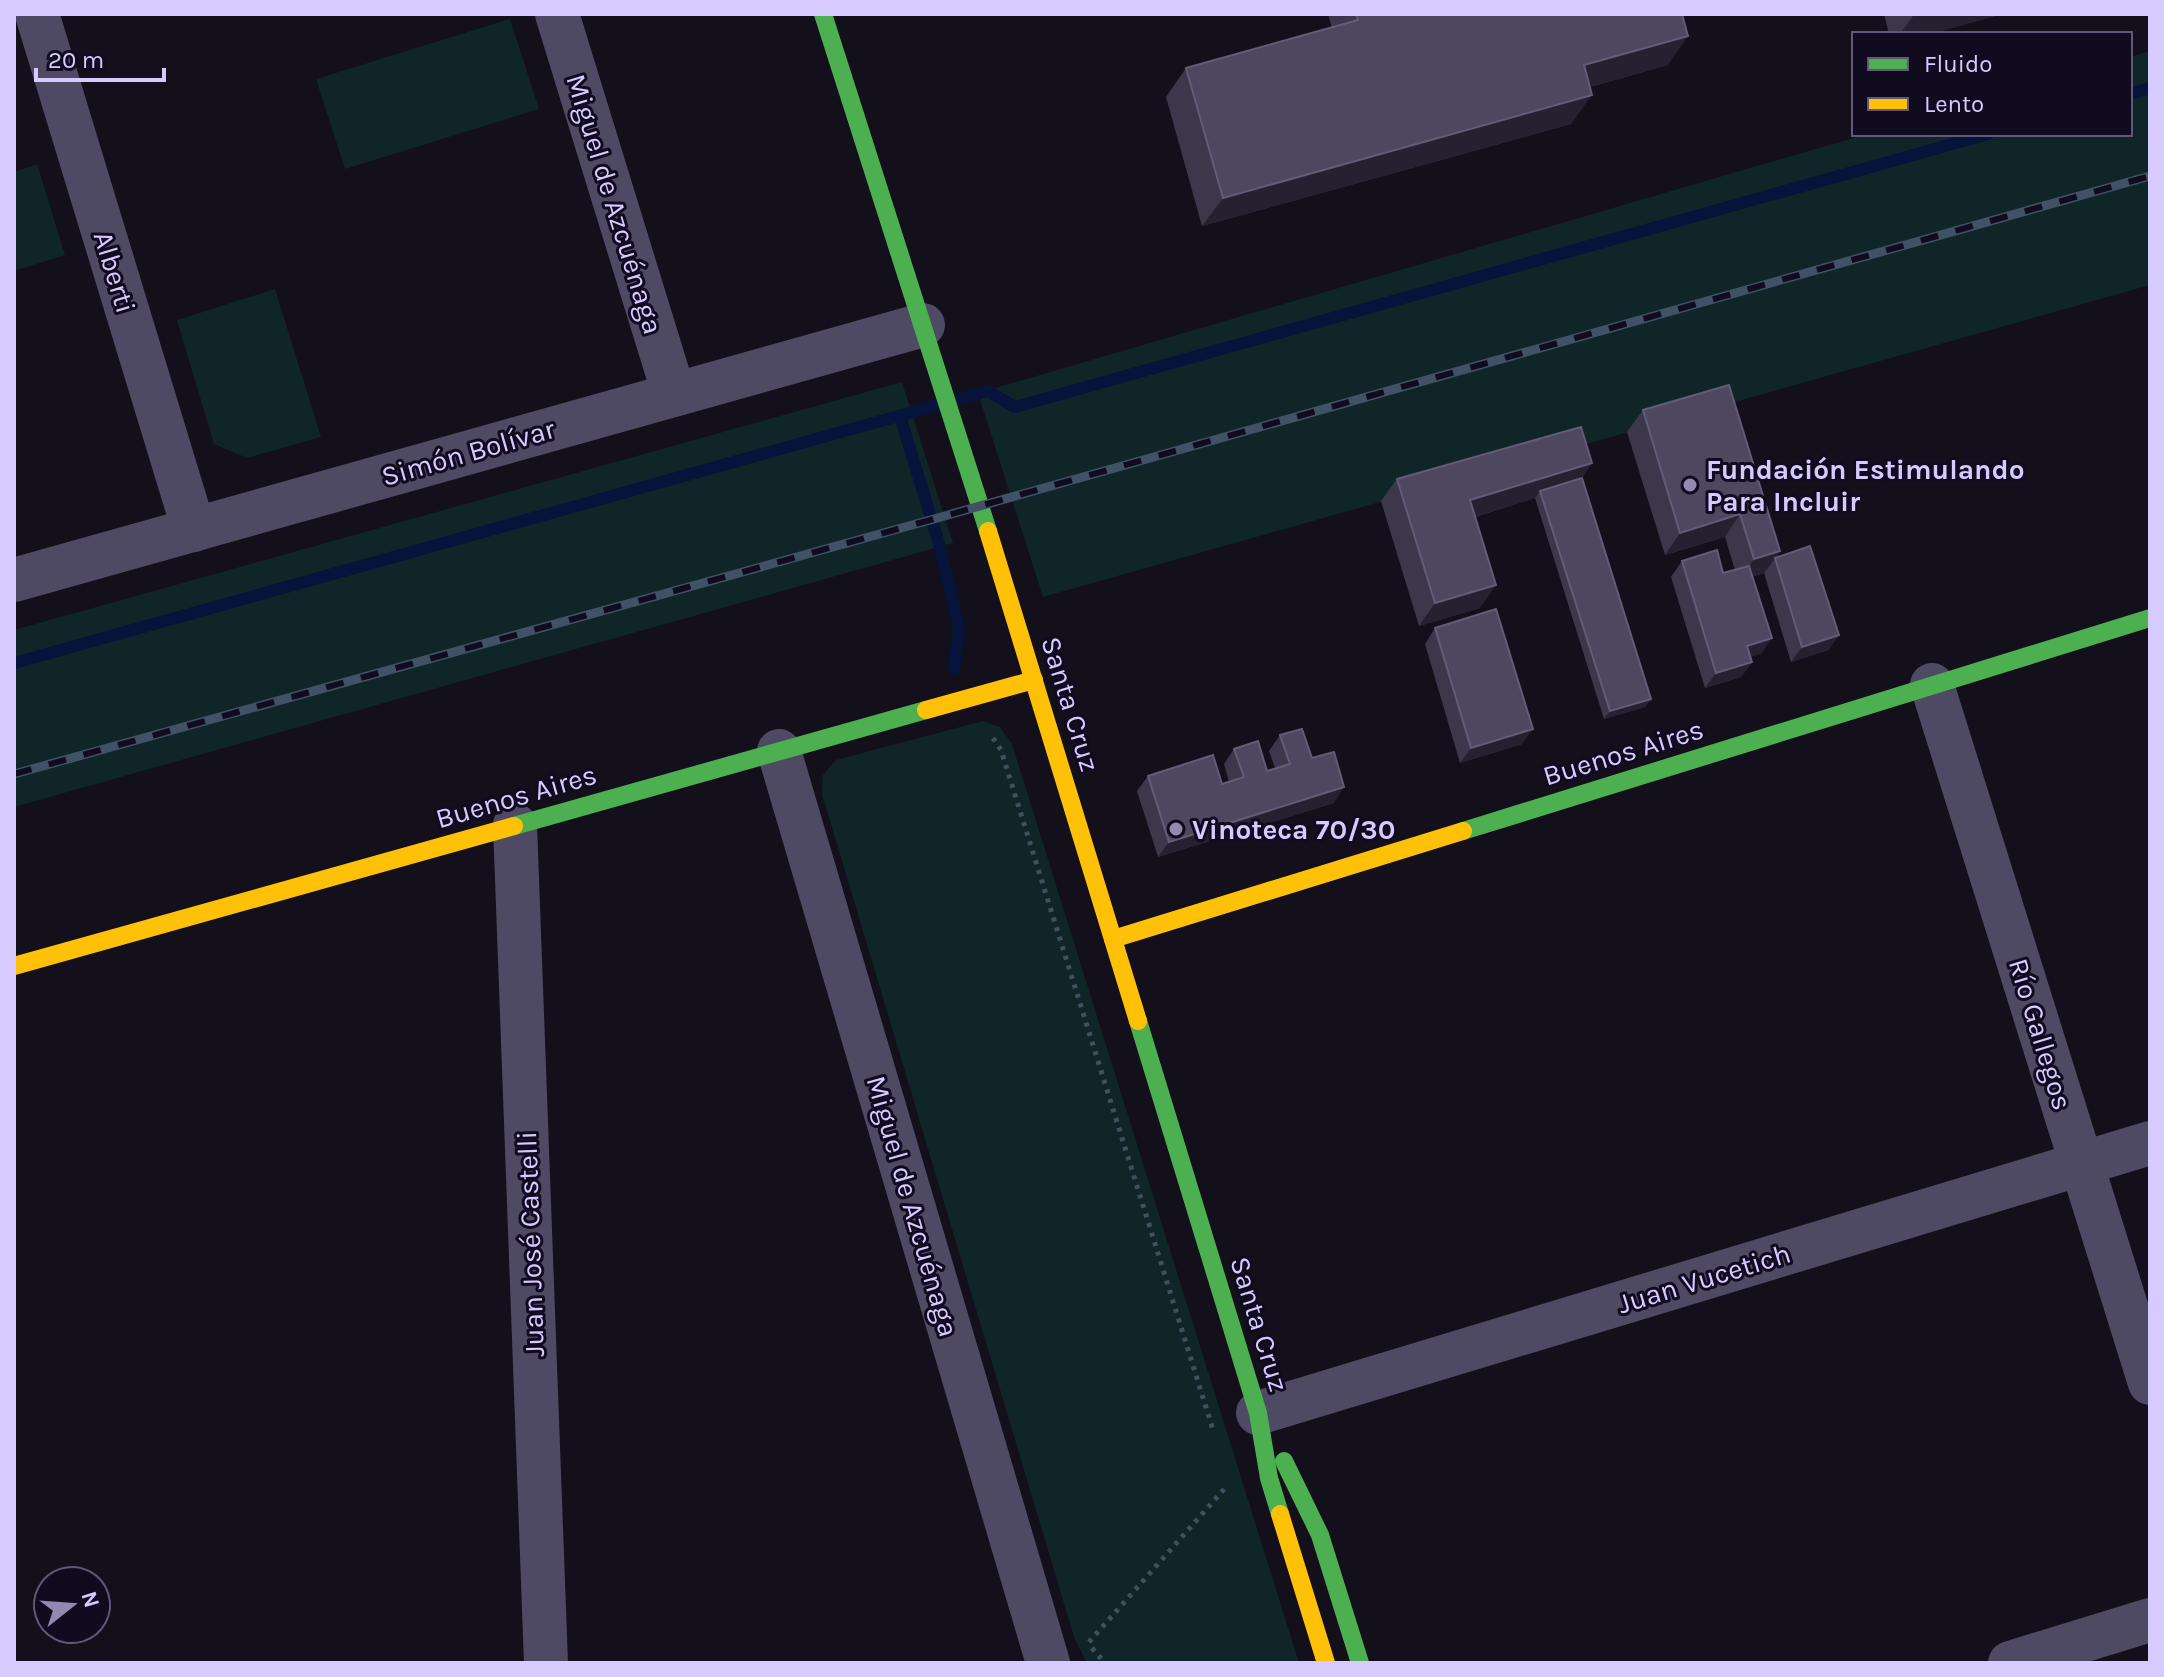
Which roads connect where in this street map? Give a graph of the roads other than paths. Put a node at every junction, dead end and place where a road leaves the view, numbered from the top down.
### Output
1 (37, 14) edge
2 (557, 14) edge
3 (823, 14) edge
4 (923, 325) junction
5 (674, 394) junction
6 (194, 530) junction
7 (14, 580) edge
8 (2150, 618) edge
9 (1034, 680) junction
10 (1932, 685) junction
11 (779, 751) junction
12 (515, 825) junction
13 (1113, 939) junction
14 (14, 966) edge
15 (2150, 1143) edge
16 (2082, 1163) junction
17 (2150, 1383) edge
18 (1258, 1413) junction
19 (2150, 1620) edge
20 (1043, 1662) edge
21 (546, 1663) edge
22 (1326, 1663) edge
23 (1360, 1663) edge
24 (2010, 1663) edge

1 - 6 street, Alberti
2 - 5 street, Miguel de Azcuénaga
3 - 4 street, Santa Cruz
4 - 5 street, Simón Bolívar
4 - 9 street, Santa Cruz
5 - 6 street, Simón Bolívar
6 - 7 street, Simón Bolívar
8 - 10 street, Buenos Aires
9 - 11 street, Buenos Aires
9 - 13 street, Santa Cruz
10 - 13 street, Buenos Aires
10 - 16 street, Río Gallegos
11 - 12 street, Buenos Aires
11 - 20 street, Miguel de Azcuénaga
12 - 14 street, Buenos Aires
12 - 21 street, Juan José Castelli
13 - 18 street, Santa Cruz
15 - 16 street, Juan Vucetich
16 - 17 street, Río Gallegos
16 - 18 street, Juan Vucetich
18 - 22 street, Santa Cruz
18 - 23 street, Santa Cruz
19 - 24 street

